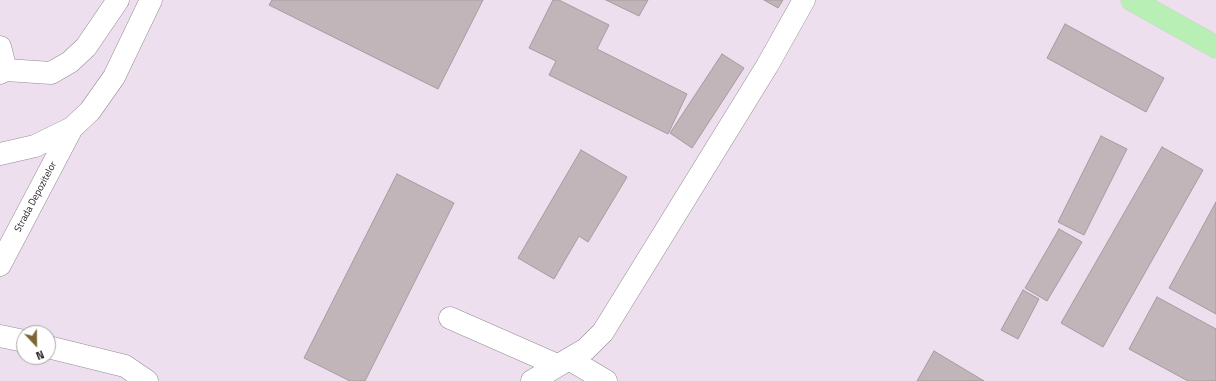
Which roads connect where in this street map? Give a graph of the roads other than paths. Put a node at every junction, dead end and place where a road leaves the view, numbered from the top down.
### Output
1 (118, 0) edge
2 (151, 0) edge
3 (804, 0) edge
4 (1132, 0) edge
5 (0, 47) edge
6 (1216, 47) edge
7 (3, 71) edge
8 (72, 128) junction
9 (0, 154) edge
10 (0, 265) edge
11 (450, 318) dead end
12 (0, 336) edge
13 (16, 340) edge
14 (56, 349) edge
15 (563, 362) junction
16 (147, 381) edge
17 (532, 381) edge
18 (606, 381) edge

1 - 7 street
2 - 8 street, Strada Depozitelor
3 - 15 street
4 - 6 main road
5 - 7 street
8 - 9 street, Strada Depozitelor
8 - 10 street, Strada Depozitelor
11 - 15 street
12 - 13 street
14 - 16 street
15 - 17 street
15 - 18 street

